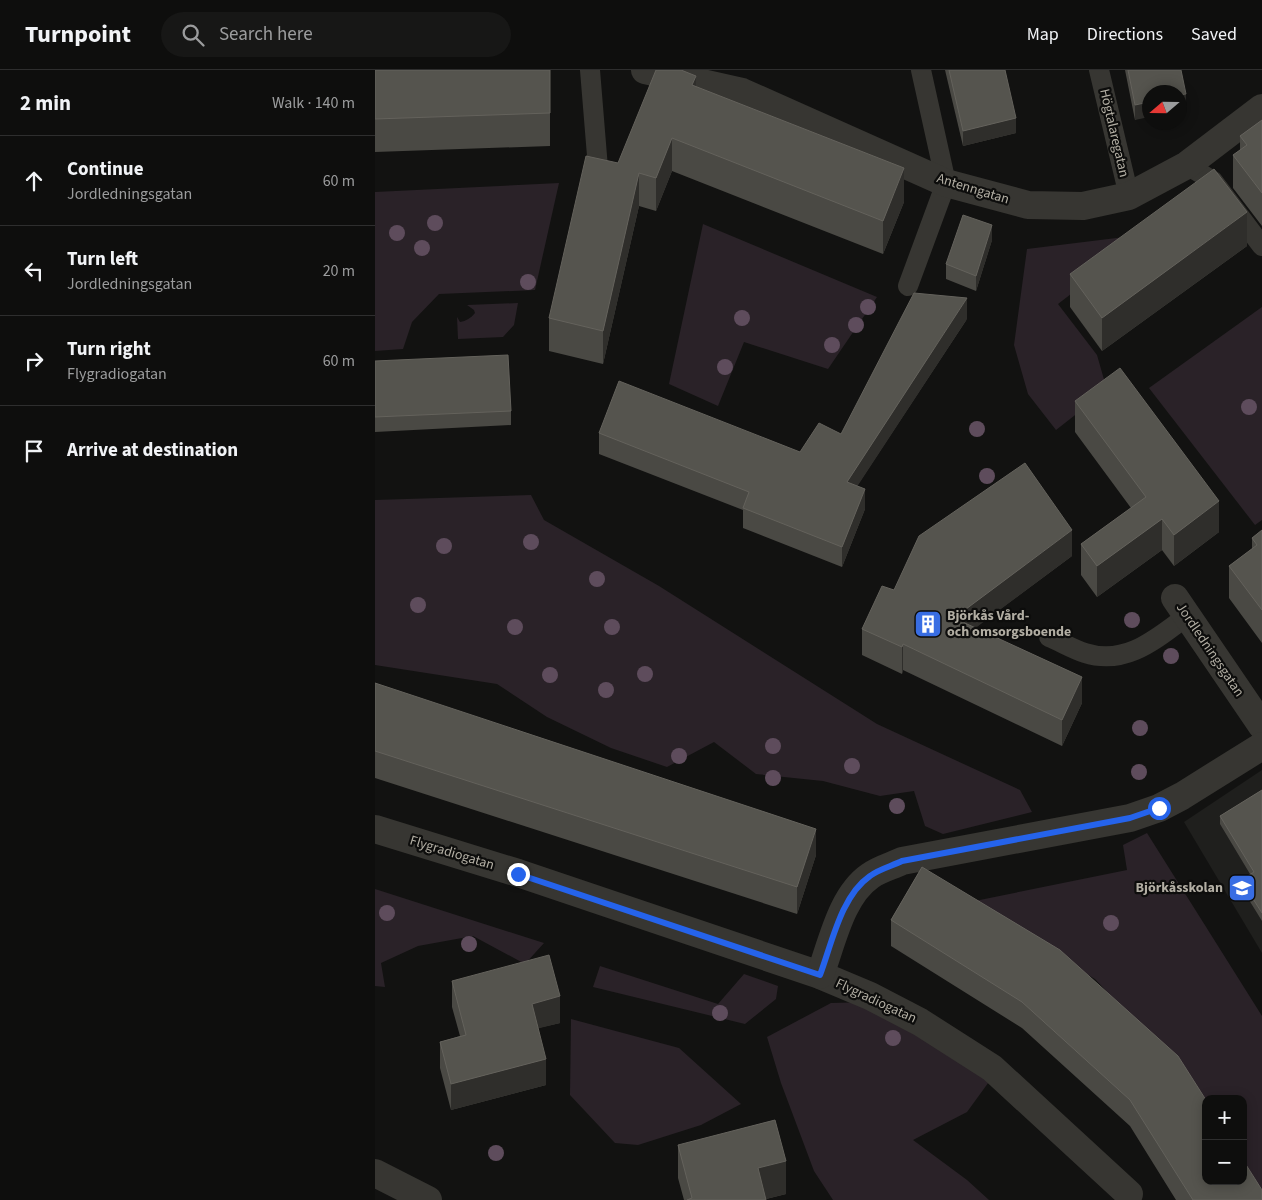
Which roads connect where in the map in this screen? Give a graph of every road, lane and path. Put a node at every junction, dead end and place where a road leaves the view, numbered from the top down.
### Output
1 (590, 70) edge
2 (645, 70) edge
3 (921, 70) edge
4 (1099, 70) edge
5 (739, 81) edge
6 (1262, 108) edge
7 (1187, 165) junction
8 (598, 168) edge
9 (946, 183) junction
10 (1129, 196) junction
11 (1262, 246) edge
12 (909, 286) dead end
13 (1181, 607) joint
14 (1049, 637) dead end
15 (1262, 726) edge
16 (1262, 746) edge
17 (375, 829) edge
18 (820, 975) junction
19 (375, 1173) edge
20 (1129, 1194) dead end
21 (428, 1200) edge

1 - 8 lane
2 - 5 street, Antenngatan
3 - 9 lane
4 - 10 lane, Högtalaregatan
5 - 9 street, Antenngatan
6 - 7 street, Antenngatan
7 - 10 street, Antenngatan
7 - 11 lane
9 - 10 street, Antenngatan
9 - 12 lane
13 - 14 lane
13 - 15 street, Jordledningsgatan
16 - 18 street
17 - 18 street, Flygradiogatan
18 - 20 street, Flygradiogatan
19 - 21 street

